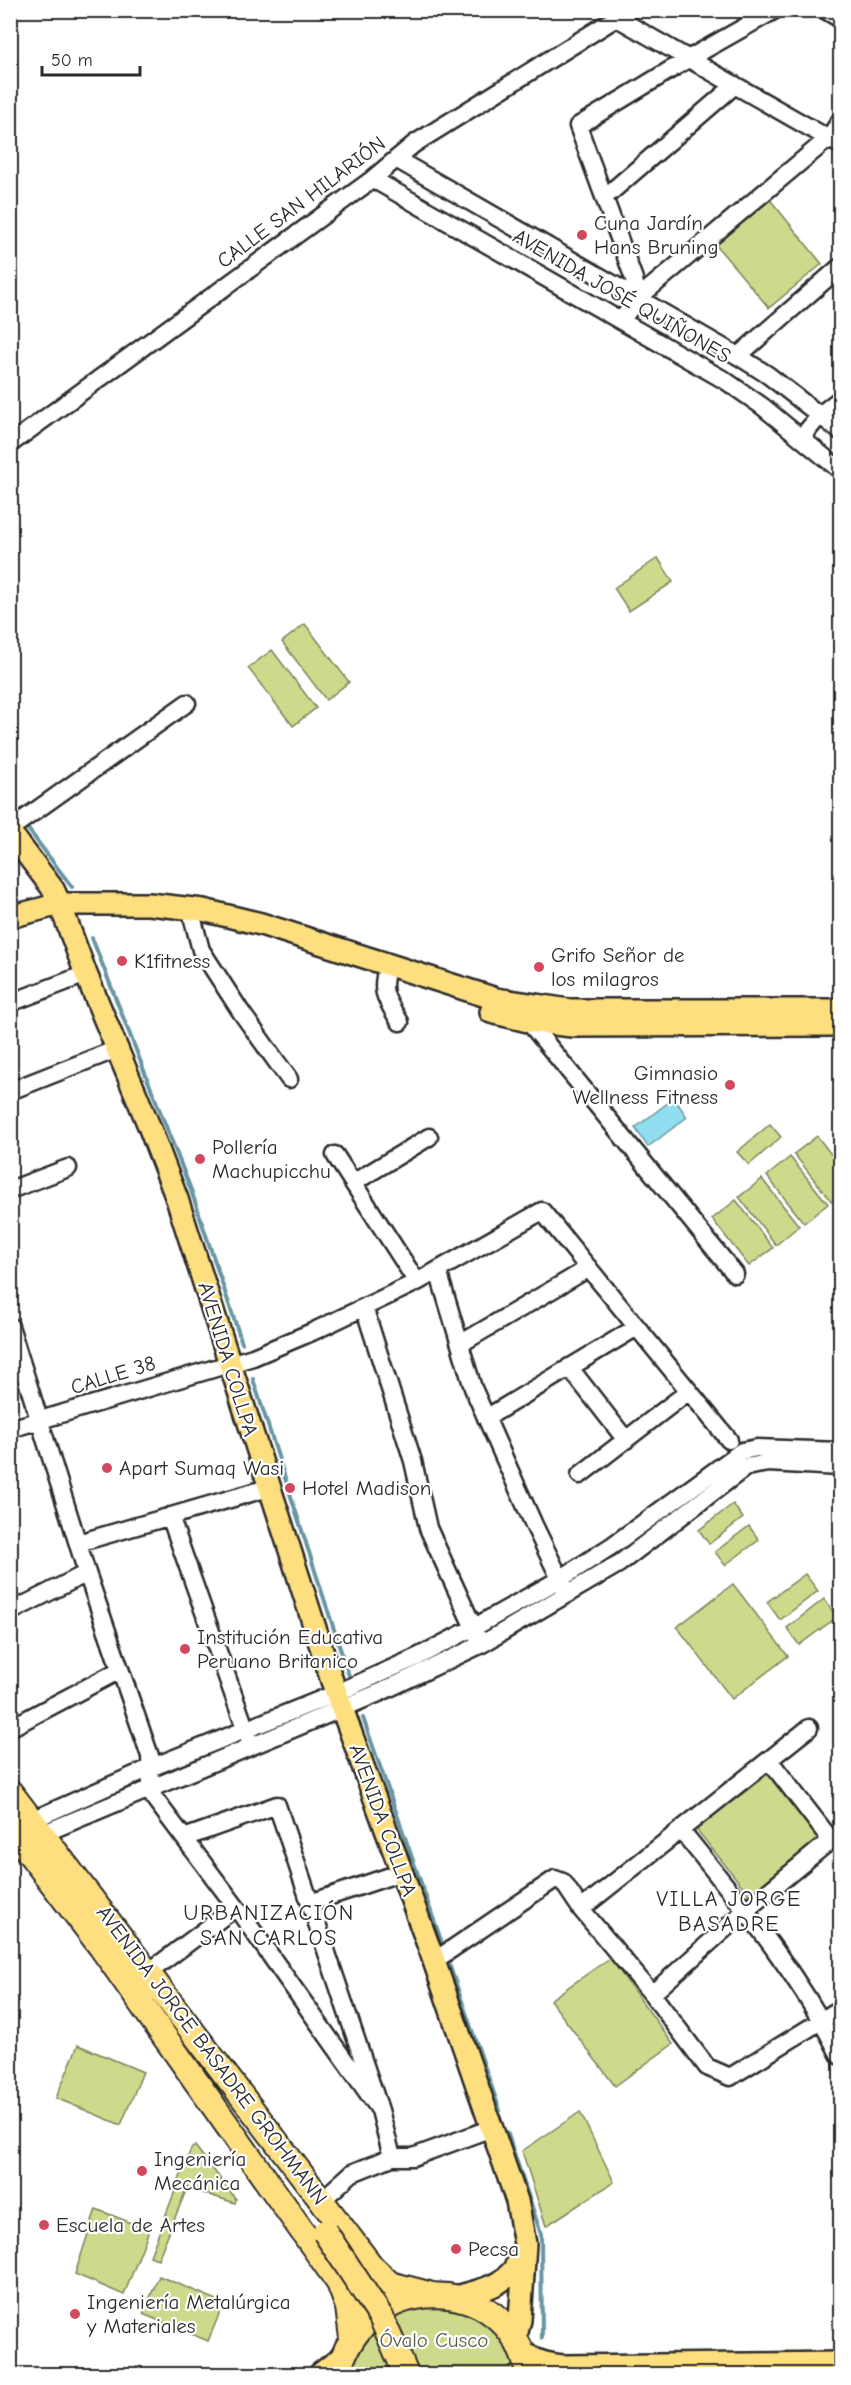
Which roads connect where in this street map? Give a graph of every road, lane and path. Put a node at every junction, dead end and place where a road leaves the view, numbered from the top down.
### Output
1 (775, 10) edge
2 (825, 10) edge
3 (623, 14) edge
4 (840, 19) edge
5 (688, 59) junction
6 (735, 85) junction
7 (840, 121) edge
8 (835, 142) edge
9 (396, 159) junction
10 (370, 181) junction
11 (605, 197) junction
12 (840, 267) edge
13 (637, 299) junction
14 (621, 321) junction
15 (738, 356) junction
16 (840, 399) edge
17 (821, 414) junction
18 (840, 431) edge
19 (802, 437) junction
20 (10, 444) edge
21 (840, 470) edge
22 (186, 703) dead end
23 (10, 830) edge
24 (62, 909) junction
25 (194, 914) junction
26 (12, 917) edge
27 (386, 972) junction
28 (86, 974) junction
29 (10, 1003) edge
30 (530, 1013) junction
31 (835, 1017) edge
32 (400, 1022) dead end
33 (117, 1049) junction
34 (289, 1078) dead end
35 (10, 1092) edge
36 (429, 1137) dead end
37 (335, 1155) dead end
38 (68, 1168) dead end
39 (353, 1183) junction
40 (10, 1190) edge
41 (589, 1268) junction
42 (438, 1271) junction
43 (735, 1274) dead end
44 (417, 1282) junction
45 (364, 1307) junction
46 (10, 1326) edge
47 (637, 1327) junction
48 (460, 1344) junction
49 (228, 1363) junction
50 (569, 1367) junction
51 (689, 1391) junction
52 (486, 1418) junction
53 (39, 1421) junction
54 (10, 1429) edge
55 (626, 1440) junction
56 (729, 1440) dead end
57 (840, 1451) edge
58 (840, 1467) edge
59 (580, 1475) dead end
60 (268, 1488) junction
61 (170, 1516) junction
62 (78, 1543) junction
63 (87, 1573) junction
64 (564, 1587) junction
65 (11, 1611) edge
66 (473, 1628) junction
67 (482, 1644) junction
68 (120, 1670) junction
69 (339, 1700) junction
70 (10, 1728) edge
71 (810, 1728) dead end
72 (248, 1737) junction
73 (769, 1760) junction
74 (150, 1768) junction
75 (151, 1786) junction
76 (10, 1792) edge
77 (28, 1828) edge
78 (681, 1830) junction
79 (184, 1838) junction
80 (836, 1845) edge
81 (402, 1872) junction
82 (310, 1903) junction
83 (236, 1907) junction
84 (581, 1909) junction
85 (746, 1910) junction
86 (434, 1961) junction
87 (149, 1972) junction
88 (652, 1994) junction
89 (840, 2009) edge
90 (823, 2022) junction
91 (840, 2056) edge
92 (214, 2062) junction
93 (199, 2083) junction
94 (380, 2109) junction
95 (492, 2128) junction
96 (392, 2157) junction
97 (322, 2200) junction
98 (325, 2232) junction
99 (525, 2244) junction
100 (429, 2294) junction
101 (456, 2297) junction
102 (517, 2345) junction
103 (344, 2357) edge
104 (840, 2363) edge
105 (320, 2374) edge
106 (406, 2374) edge
107 (528, 2374) edge

1 - 5 street
2 - 4 street
3 - 5 street
3 - 9 street, CALLE SAN HILARIÓN
5 - 6 street
5 - 11 street
6 - 8 street
6 - 11 street
7 - 8 street
8 - 13 street
9 - 10 street, CALLE SAN HILARIÓN
9 - 13 street, AVENIDA JOSÉ QUIÑONES
10 - 14 street, AVENIDA JOSÉ QUIÑONES
10 - 20 street, CALLE SAN HILARIÓN
11 - 13 street
12 - 15 street
13 - 14 street
13 - 15 street, AVENIDA JOSÉ QUIÑONES
14 - 19 street, AVENIDA JOSÉ QUIÑONES
15 - 17 street, AVENIDA JOSÉ QUIÑONES
16 - 17 street
17 - 18 street, AVENIDA JOSÉ QUIÑONES
17 - 19 street
19 - 21 street, AVENIDA JOSÉ QUIÑONES
22 - 23 street
23 - 24 main road, AVENIDA COLLPA
24 - 25 main road
24 - 26 main road
24 - 28 main road, AVENIDA COLLPA
25 - 27 main road
25 - 34 street
27 - 30 main road
27 - 32 street
28 - 29 street
28 - 33 main road, AVENIDA COLLPA
30 - 31 main road
30 - 43 street
33 - 35 street
33 - 49 main road, AVENIDA COLLPA
36 - 39 street
37 - 39 street
38 - 40 street
39 - 44 street
41 - 42 street, CALLE 38
41 - 47 street
41 - 48 street
42 - 44 street, CALLE 38
42 - 48 street
44 - 45 street, CALLE 38
45 - 49 street, CALLE 38
45 - 66 street
46 - 53 street
47 - 50 street
47 - 51 street
48 - 52 street
49 - 53 street, CALLE 38
49 - 60 main road, AVENIDA COLLPA
50 - 52 street
50 - 55 street
51 - 55 street
51 - 56 street
52 - 64 street
53 - 54 street, CALLE 38
53 - 62 street
55 - 59 street
57 - 64 street
58 - 64 street
60 - 61 street
60 - 69 main road, AVENIDA COLLPA
61 - 62 street
61 - 72 street
62 - 63 street
63 - 65 street
63 - 68 street
64 - 66 street
64 - 67 street
66 - 67 street
66 - 69 street
67 - 69 street
68 - 70 street
68 - 74 street
69 - 72 street
69 - 81 main road, AVENIDA COLLPA
71 - 73 street
72 - 74 street
72 - 75 street
73 - 78 street
73 - 80 street
74 - 75 street
74 - 77 street
75 - 77 street
75 - 79 street
76 - 77 highway, AVENIDA JORGE BASADRE GROHMANN
77 - 87 highway, AVENIDA JORGE BASADRE GROHMANN
77 - 93 highway, AVENIDA JORGE BASADRE GROHMANN
78 - 84 street
78 - 85 street
79 - 82 street
79 - 83 street
80 - 85 street
81 - 82 street
81 - 86 main road, AVENIDA COLLPA
82 - 94 street
83 - 87 street
83 - 94 street
84 - 86 street
84 - 88 street
85 - 88 street
85 - 90 street
86 - 95 main road, AVENIDA COLLPA
87 - 92 highway, AVENIDA JORGE BASADRE GROHMANN
88 - 90 street
89 - 90 street
90 - 91 street
92 - 97 highway, AVENIDA JORGE BASADRE GROHMANN
92 - 98 highway
93 - 98 highway
93 - 103 highway, AVENIDA JORGE BASADRE GROHMANN
94 - 96 street
95 - 96 street
95 - 99 main road, AVENIDA COLLPA
96 - 97 street
97 - 100 highway, AVENIDA JORGE BASADRE GROHMANN
98 - 106 highway, bridge
99 - 101 main road
99 - 102 main road, AVENIDA COLLPA
100 - 101 highway
100 - 103 highway
101 - 102 highway
102 - 104 main road
102 - 107 highway
103 - 105 main road

